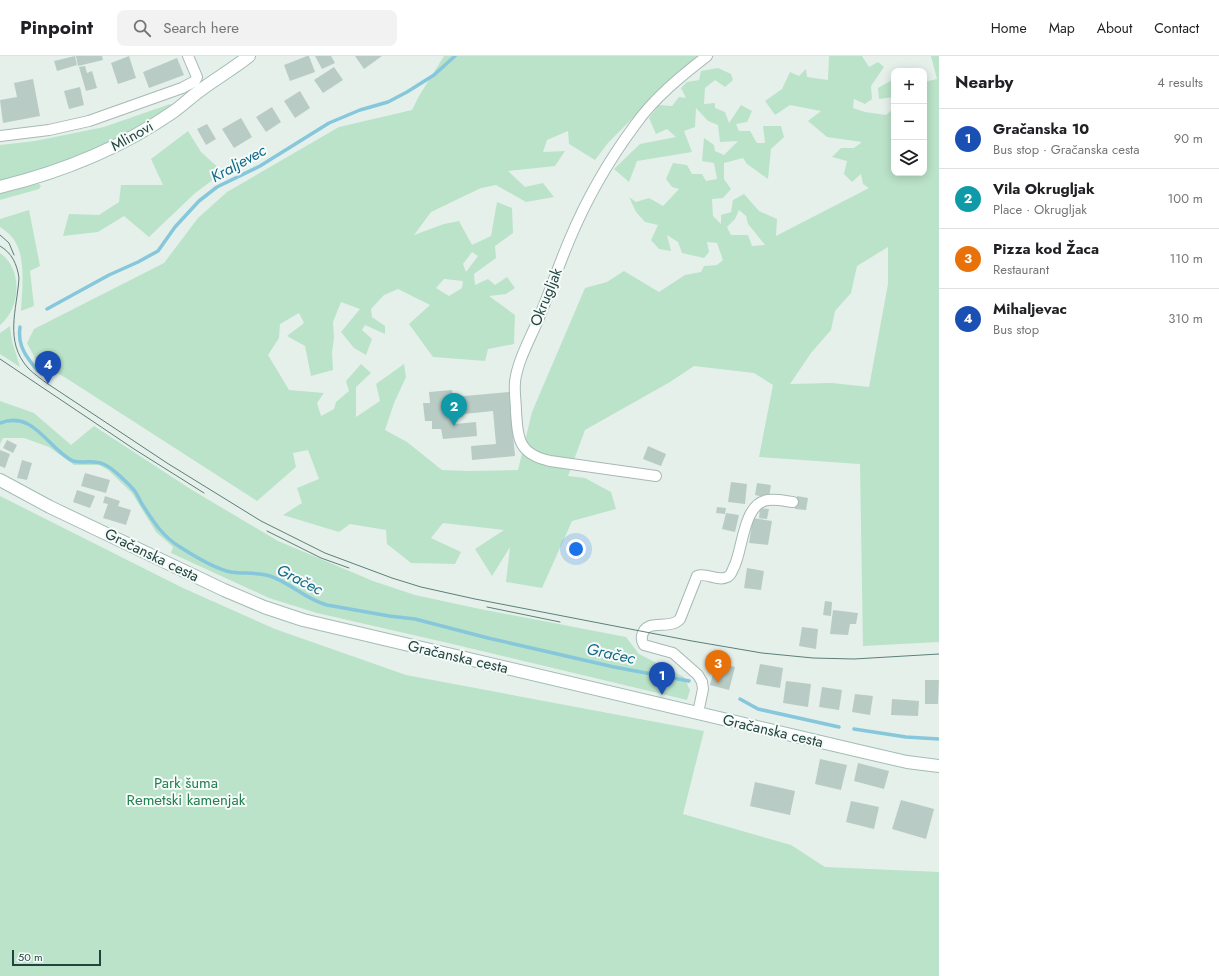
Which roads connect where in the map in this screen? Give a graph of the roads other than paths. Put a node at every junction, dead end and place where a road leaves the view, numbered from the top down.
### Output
1 (188, 56) edge
2 (249, 56) edge
3 (707, 56) edge
4 (0, 136) edge
5 (0, 187) edge
6 (656, 476) dead end
7 (0, 480) edge
8 (793, 502) dead end
9 (698, 713) junction
10 (939, 766) edge

1 - 4 street
2 - 5 main road, Mlinovi
3 - 6 street, Okrugljak
7 - 9 main road, Gračanska cesta
8 - 9 street
9 - 10 main road, Gračanska cesta

